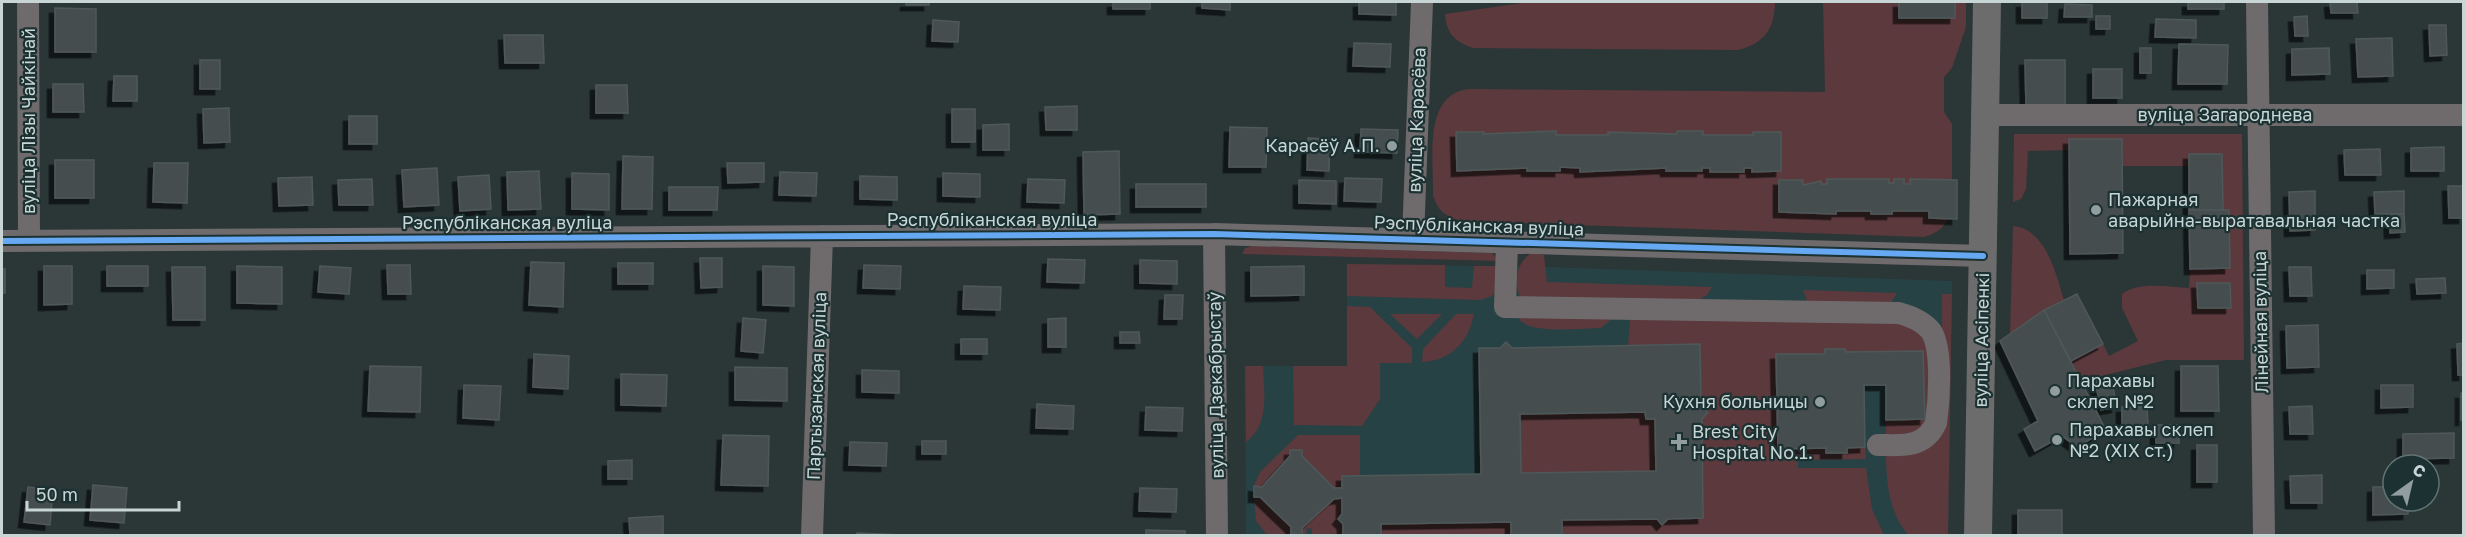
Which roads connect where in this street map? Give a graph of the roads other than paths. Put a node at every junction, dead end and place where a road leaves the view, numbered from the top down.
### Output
1 (28, 2) edge
2 (1422, 2) edge
3 (1987, 2) edge
4 (2257, 2) edge
5 (1986, 115) junction
6 (2463, 115) edge
7 (2258, 116) junction
8 (1214, 234) junction
9 (822, 236) junction
10 (1413, 238) junction
11 (2, 241) edge
12 (29, 241) junction
13 (1507, 241) junction
14 (1983, 256) junction
15 (1878, 445) dead end
16 (812, 536) edge
17 (1217, 536) edge
18 (1978, 536) edge
19 (2264, 536) edge

1 - 12 street, вуліца Лізы Чайкінай
2 - 10 street, вуліца Карасёва
3 - 5 main road, вуліца Асіпенкі
4 - 7 street, Лінейная вуліца
5 - 7 street, вуліца Загароднева
5 - 14 main road, вуліца Асіпенкі
6 - 7 street, вуліца Загароднева
7 - 19 street, Лінейная вуліца
8 - 9 street, Рэспубліканская вуліца
8 - 10 street, Рэспубліканская вуліца
8 - 17 street, вуліца Дзекабрыстаў
9 - 12 street, Рэспубліканская вуліца
9 - 16 street, Партызанская вуліца
10 - 13 street, Рэспубліканская вуліца
11 - 12 street, Рэспубліканская вуліца
13 - 14 street, Рэспубліканская вуліца
13 - 15 street
14 - 18 main road, вуліца Асіпенкі

